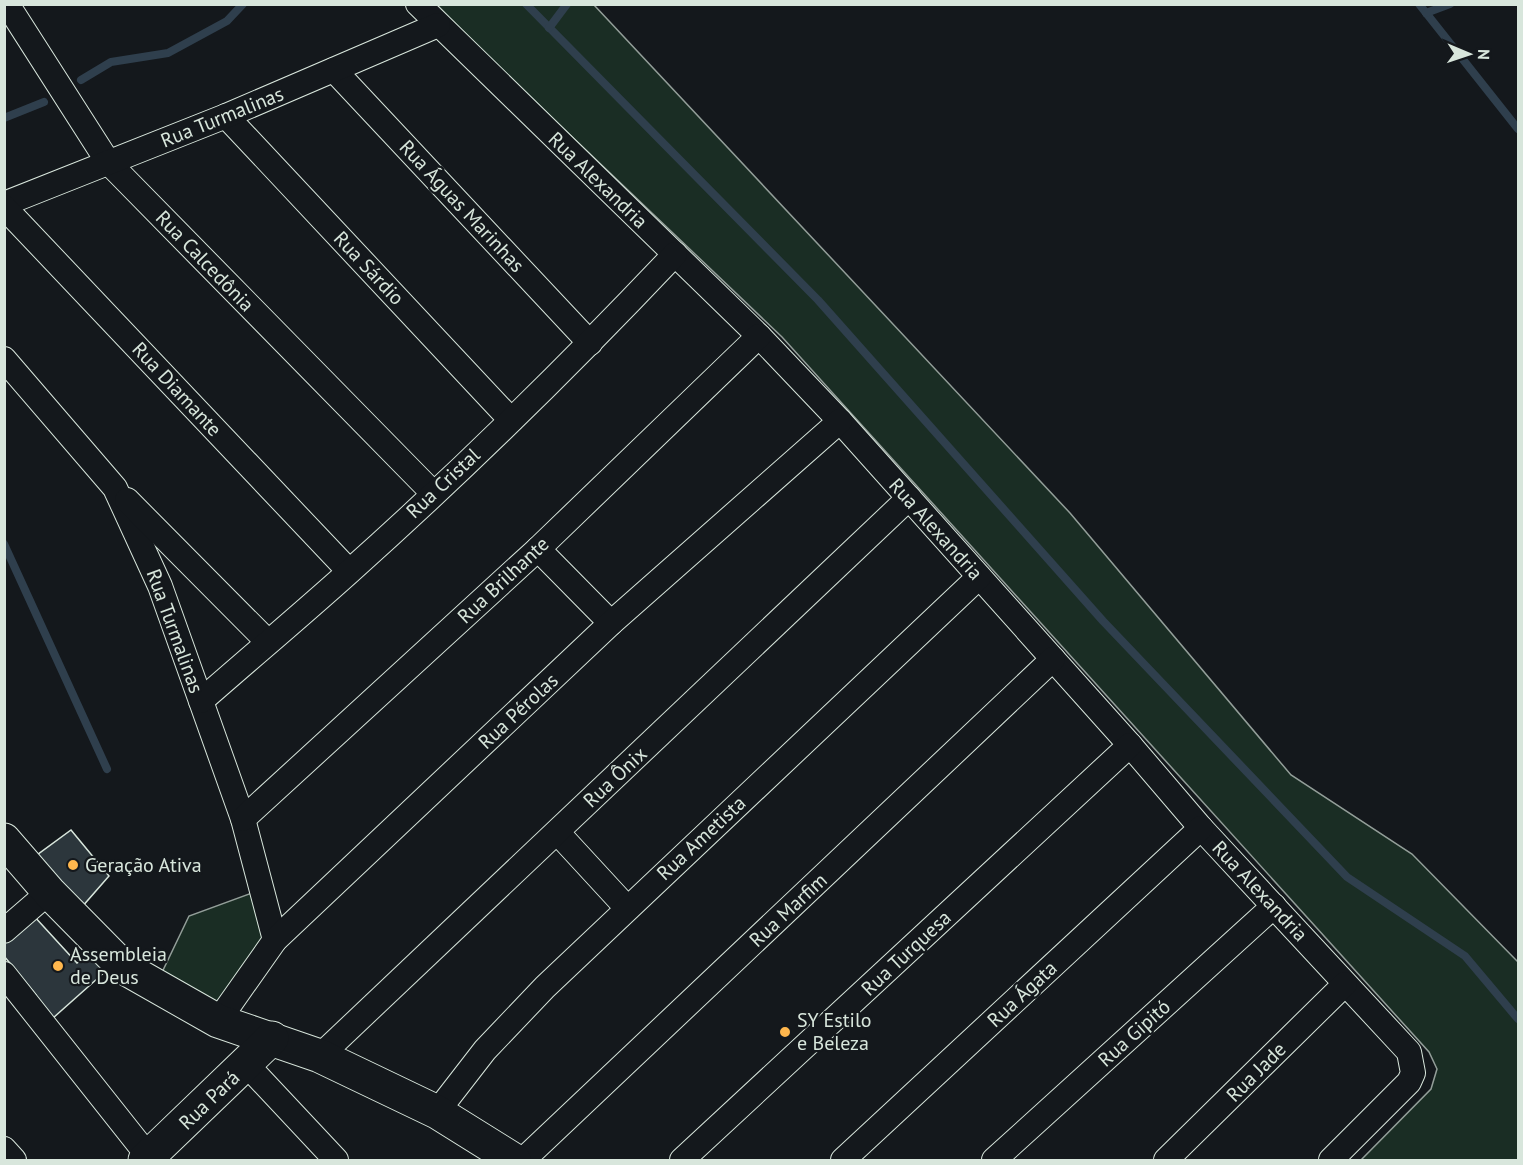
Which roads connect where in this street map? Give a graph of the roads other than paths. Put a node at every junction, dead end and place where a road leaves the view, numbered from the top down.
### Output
1 (7, 4) edge
2 (418, 4) edge
3 (438, 25) junction
4 (334, 70) junction
5 (226, 116) junction
6 (108, 162) junction
7 (4, 205) edge
8 (675, 254) junction
9 (759, 336) junction
10 (590, 343) junction
11 (4, 359) edge
12 (511, 420) junction
13 (840, 422) junction
14 (115, 488) junction
15 (433, 493) junction
16 (909, 498) junction
17 (538, 549) junction
18 (350, 571) junction
19 (979, 577) junction
20 (611, 623) junction
21 (268, 642) junction
22 (1053, 659) junction
23 (201, 701) junction
24 (1130, 746) junction
25 (243, 819) junction
26 (1200, 828) junction
27 (557, 832) junction
28 (4, 840) edge
29 (49, 892) junction
30 (1274, 906) junction
31 (627, 908) junction
32 (4, 931) edge
33 (275, 940) junction
34 (4, 974) edge
35 (1345, 984) junction
36 (218, 1021) junction
37 (272, 1038) junction
38 (320, 1056) junction
39 (246, 1064) junction
40 (437, 1112) junction
41 (4, 1149) edge
42 (486, 1149) edge
43 (147, 1159) edge
44 (14, 1161) edge
45 (336, 1161) edge
46 (514, 1161) edge
47 (524, 1161) edge
48 (682, 1161) edge
49 (843, 1161) edge
50 (994, 1161) edge
51 (1166, 1161) edge
52 (1331, 1161) edge

1 - 6 street, Rua Calcedônia
2 - 3 street, Rua Alexandria
3 - 4 street, Rua Turmalinas
3 - 8 street, Rua Alexandria
4 - 5 street, Rua Turmalinas
4 - 10 street, Rua Águas Marinhas
5 - 6 street, Rua Turmalinas
5 - 12 street, Rua Sárdio
6 - 7 street, Rua Turmalinas
6 - 15 street, Rua Calcedônia
7 - 18 street, Rua Diamante
8 - 9 street, Rua Alexandria
8 - 10 street, Rua Cristal
9 - 13 street, Rua Alexandria
9 - 17 street, Rua Brilhante
10 - 12 street, Rua Cristal
11 - 14 street, Rua Turmalinas
12 - 15 street, Rua Cristal
13 - 16 street, Rua Alexandria
13 - 20 street, Rua Pérolas
14 - 21 street
14 - 23 street, Rua Turmalinas
15 - 18 street, Rua Cristal
16 - 19 street, Rua Alexandria
16 - 27 street, Rua Ônix
17 - 20 street
17 - 25 street, Rua Brilhante
18 - 21 street, Rua Cristal
19 - 22 street, Rua Alexandria
19 - 31 street, Rua Ametista
20 - 33 street, Rua Pérolas
21 - 23 street, Rua Cristal
22 - 24 street, Rua Alexandria
22 - 47 street, Rua Marfim
23 - 25 street, Rua Turmalinas
24 - 26 street, Rua Alexandria
24 - 48 street, Rua Turquesa
25 - 33 street, Rua Turmalinas
26 - 30 street, Rua Alexandria
26 - 49 street, Rua Ágata
27 - 31 street
27 - 38 street, Rua Ônix
28 - 29 main road
29 - 32 street
29 - 36 main road
30 - 35 street, Rua Alexandria
30 - 50 street, Rua Gipitó
31 - 40 street, Rua Ametista
33 - 36 street, Rua Pérolas
34 - 43 street
35 - 51 street, Rua Jade
35 - 52 street, Rua Alexandria
36 - 37 main road
37 - 38 main road
37 - 39 main road, Rua Pará
38 - 40 main road
39 - 43 main road, Rua Pará
39 - 45 street
40 - 42 main road
41 - 44 street
42 - 46 main road

